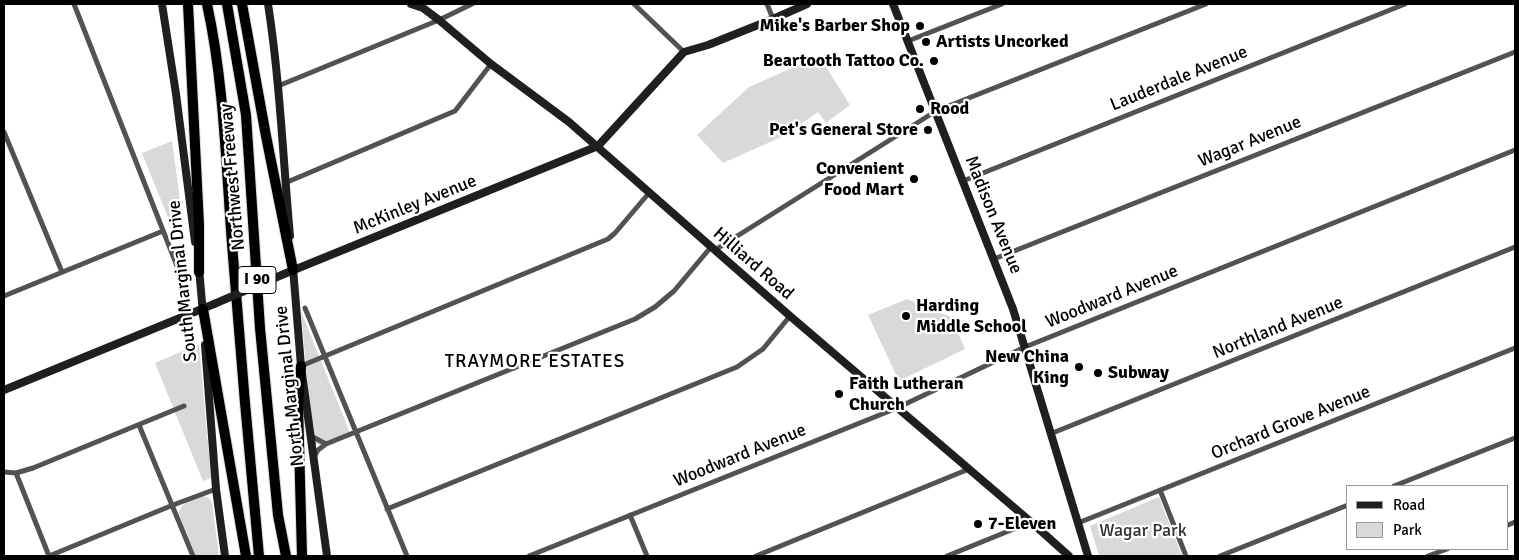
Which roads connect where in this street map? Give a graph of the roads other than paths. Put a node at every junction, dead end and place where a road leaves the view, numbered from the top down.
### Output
1 (74, 4) edge
2 (162, 4) edge
3 (188, 4) edge
4 (207, 4) edge
5 (227, 4) edge
6 (242, 4) edge
7 (268, 4) edge
8 (411, 4) edge
9 (472, 4) edge
10 (634, 4) edge
11 (767, 4) edge
12 (807, 4) edge
13 (893, 4) edge
14 (1002, 4) edge
15 (1206, 4) edge
16 (1406, 4) edge
17 (773, 19) junction
18 (439, 20) junction
19 (908, 41) junction
20 (684, 52) junction
21 (1515, 52) edge
22 (491, 64) junction
23 (278, 86) junction
24 (936, 111) junction
25 (4, 132) edge
26 (598, 146) junction
27 (1515, 150) edge
28 (963, 181) junction
29 (286, 183) junction
30 (649, 192) junction
31 (163, 231) junction
32 (1515, 246) edge
33 (713, 248) junction
34 (994, 259) junction
35 (62, 272) junction
36 (199, 272) junction
37 (288, 272) junction
38 (188, 294) dead end
39 (4, 296) edge
40 (305, 308) dead end
41 (203, 309) junction
42 (790, 316) junction
43 (1025, 347) junction
44 (1515, 348) edge
45 (325, 356) junction
46 (301, 366) junction
47 (4, 390) edge
48 (184, 406) dead end
49 (897, 408) junction
50 (139, 424) junction
51 (356, 433) junction
52 (1050, 434) junction
53 (311, 436) junction
54 (1515, 438) edge
55 (326, 444) junction
56 (313, 458) junction
57 (969, 470) junction
58 (4, 472) edge
59 (16, 473) junction
60 (1397, 485) edge
61 (216, 489) junction
62 (1160, 490) junction
63 (173, 505) junction
64 (1346, 506) edge
65 (387, 509) junction
66 (630, 515) junction
67 (1030, 522) junction
68 (1078, 523) junction
69 (1444, 550) edge
70 (49, 556) edge
71 (193, 556) edge
72 (226, 556) edge
73 (246, 556) edge
74 (259, 556) edge
75 (286, 556) edge
76 (302, 556) edge
77 (327, 556) edge
78 (407, 556) edge
79 (529, 556) edge
80 (647, 556) edge
81 (756, 556) edge
82 (947, 556) edge
83 (1069, 556) edge
84 (1088, 556) edge
85 (1186, 556) edge
86 (1220, 556) edge
87 (1428, 556) edge

1 - 31 street
2 - 36 main road, South Marginal Drive
3 - 36 highway
4 - 74 highway, Northwest Freeway / I 90
5 - 75 highway, Northwest Freeway / I 90
6 - 37 highway
7 - 23 main road, North Marginal Drive
8 - 18 main road, Hilliard Road
9 - 18 street
10 - 20 street
11 - 17 street
12 - 17 main road
13 - 19 main road, Madison Avenue
14 - 19 street
15 - 24 street
16 - 28 street, Lauderdale Avenue
17 - 20 main road
18 - 22 main road, Hilliard Road
18 - 23 street
19 - 24 main road, Madison Avenue
20 - 26 main road, McKinley Avenue
21 - 34 street, Wagar Avenue
22 - 26 main road, Hilliard Road
22 - 29 street
23 - 29 main road, North Marginal Drive
24 - 28 main road, Madison Avenue
24 - 33 street
25 - 35 street
26 - 30 main road, Hilliard Road
26 - 37 main road, McKinley Avenue
27 - 43 street, Woodward Avenue
28 - 34 main road, Madison Avenue
29 - 37 main road, North Marginal Drive
30 - 33 main road, Hilliard Road
30 - 45 street
31 - 35 street
31 - 38 street
32 - 52 street, Northland Avenue
33 - 42 main road, Hilliard Road
33 - 51 street
34 - 43 main road, Madison Avenue
35 - 39 street
36 - 41 main road, South Marginal Drive
37 - 41 main road, McKinley Avenue, bridge
37 - 46 main road, North Marginal Drive
40 - 45 street
41 - 47 main road, McKinley Avenue
41 - 61 main road, South Marginal Drive
41 - 73 highway
42 - 49 main road, Hilliard Road
42 - 65 street
43 - 49 street, Woodward Avenue
43 - 52 main road, Madison Avenue
44 - 62 street, Orchard Grove Avenue
45 - 46 street
45 - 51 street
46 - 53 main road, North Marginal Drive
46 - 76 highway
48 - 50 street
49 - 57 main road, Hilliard Road
49 - 66 street, Woodward Avenue
50 - 59 street
50 - 63 street
51 - 55 street
51 - 65 street
52 - 68 main road, Madison Avenue
53 - 55 street
53 - 56 main road, North Marginal Drive
54 - 60 street
55 - 56 street
56 - 77 main road, North Marginal Drive
57 - 67 main road, Hilliard Road
57 - 81 street
58 - 59 street
59 - 70 street
61 - 63 street
61 - 72 main road, South Marginal Drive
62 - 68 street, Orchard Grove Avenue
62 - 85 street
63 - 70 street
63 - 71 street
64 - 86 street
65 - 78 street
66 - 79 street, Woodward Avenue
66 - 80 street
67 - 82 street
67 - 83 main road, Hilliard Road
68 - 84 main road, Madison Avenue
69 - 87 street

